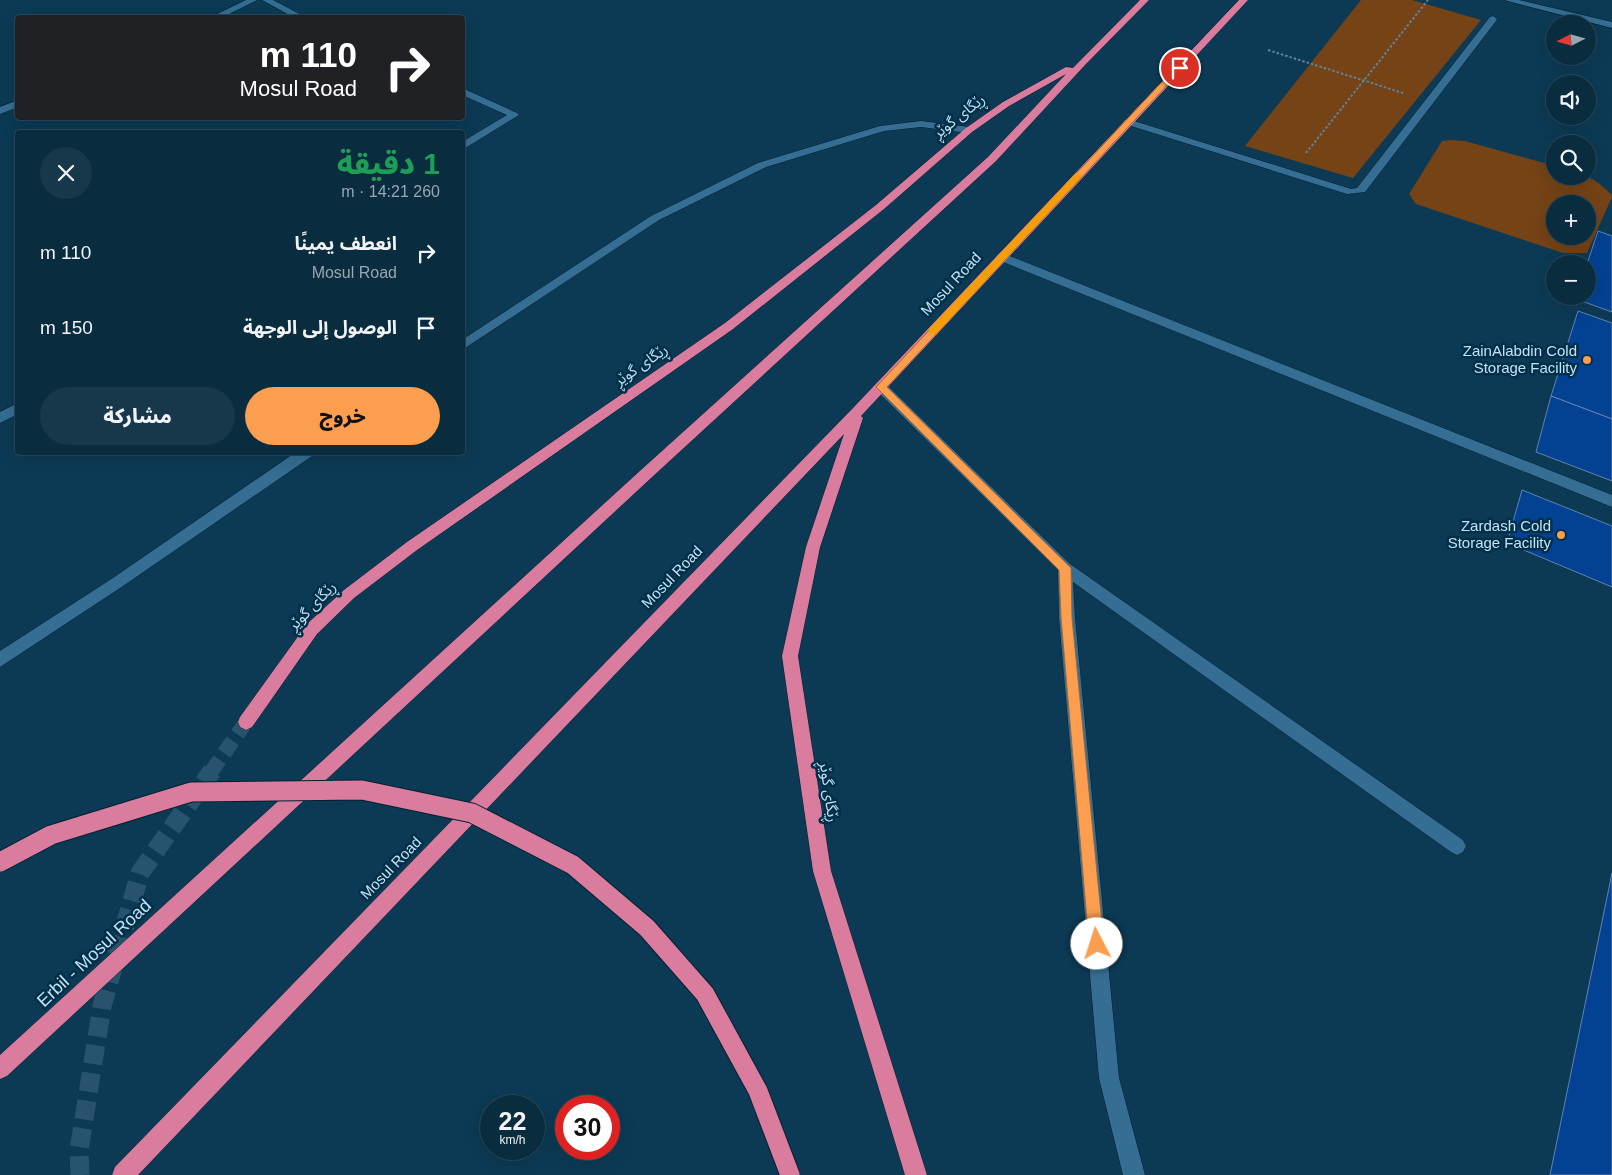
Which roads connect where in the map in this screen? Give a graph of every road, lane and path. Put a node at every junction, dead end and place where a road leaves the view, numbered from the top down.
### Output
1 (253, 0) edge
2 (266, 0) edge
3 (1145, 0) edge
4 (1244, 0) edge
5 (1428, 0) edge
6 (1508, 0) edge
7 (220, 15) edge
8 (297, 15) edge
9 (1493, 19) dead end
10 (1612, 25) edge
11 (1268, 50) dead end
12 (1082, 63) junction
13 (1364, 81) junction
14 (465, 92) edge
15 (1430, 102) junction
16 (15, 104) edge
17 (0, 111) edge
18 (1128, 122) junction
19 (969, 130) junction
20 (465, 146) edge
21 (1290, 172) junction
22 (1002, 257) junction
23 (465, 344) edge
24 (881, 387) junction
25 (15, 410) edge
26 (859, 410) junction
27 (0, 418) edge
28 (303, 455) edge
29 (1612, 501) edge
30 (1065, 568) junction
31 (0, 660) edge
32 (246, 722) tunnel mouth
33 (1457, 846) dead end
34 (0, 862) edge
35 (0, 1069) edge
36 (122, 1175) edge
37 (790, 1175) edge
38 (916, 1175) edge
39 (1134, 1175) edge

1 - 7 street
2 - 8 street
3 - 12 highway
4 - 18 highway, Mosul Road
5 - 13 path
6 - 10 street
9 - 15 street
11 - 13 path
12 - 19 highway, ڕێگای گوێڕ
12 - 35 highway, Erbil - Mosul Road
13 - 15 path
13 - 21 path
14 - 20 street
15 - 21 street
16 - 17 street
18 - 21 street
18 - 22 highway, Mosul Road
19 - 23 street
19 - 32 highway, ڕێگای گوێڕ
22 - 24 highway, Mosul Road
22 - 29 street
24 - 26 highway, Mosul Road
24 - 30 street
25 - 27 street
26 - 36 highway, Mosul Road
26 - 38 highway, ڕێگای گوێڕ
28 - 31 street
30 - 33 street
30 - 39 street
34 - 37 highway, bridge

